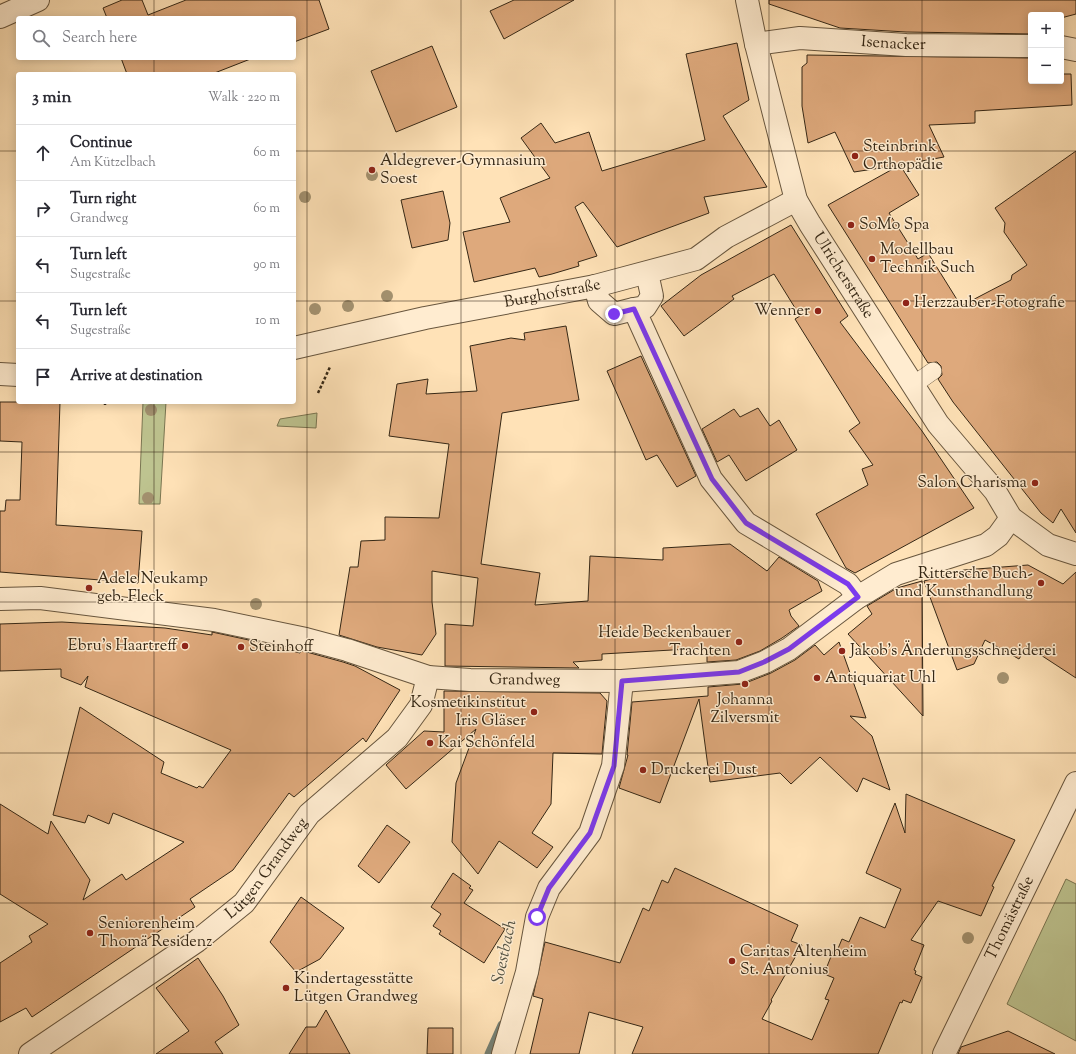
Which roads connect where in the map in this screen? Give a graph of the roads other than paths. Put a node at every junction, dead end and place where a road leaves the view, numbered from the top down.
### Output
1 (38, 0) edge
2 (747, 0) edge
3 (0, 17) edge
4 (756, 44) junction
5 (1028, 46) edge
6 (1064, 48) edge
7 (1076, 50) edge
8 (796, 200) junction
9 (647, 273) junction
10 (595, 286) junction
11 (634, 309) junction
12 (296, 348) edge
13 (933, 371) dead end
14 (0, 374) edge
15 (16, 375) edge
16 (912, 386) junction
17 (1012, 518) junction
18 (1076, 554) edge
19 (858, 597) junction
20 (0, 599) edge
21 (428, 677) junction
22 (622, 681) junction
23 (1076, 783) edge
24 (30, 1054) edge
25 (503, 1054) edge
26 (944, 1054) edge

1 - 3 street
2 - 4 street, Ulricherstraße
4 - 5 street, Isenacker
4 - 8 street, Ulricherstraße
6 - 7 street
8 - 9 street, Burghofstraße
8 - 16 street, Ulricherstraße
9 - 10 street, Burghofstraße
9 - 11 street
10 - 11 street
10 - 12 street, Burghofstraße
11 - 19 street
13 - 16 lane
14 - 15 street
16 - 17 street, Ulricherstraße
17 - 18 street, Ulricherstraße
17 - 19 street, Grandweg
19 - 22 street, Grandweg
20 - 21 street, Grandweg
21 - 22 street, Grandweg
21 - 24 street, Lütgen Grandweg
22 - 25 street
23 - 26 street, Thomästraße

